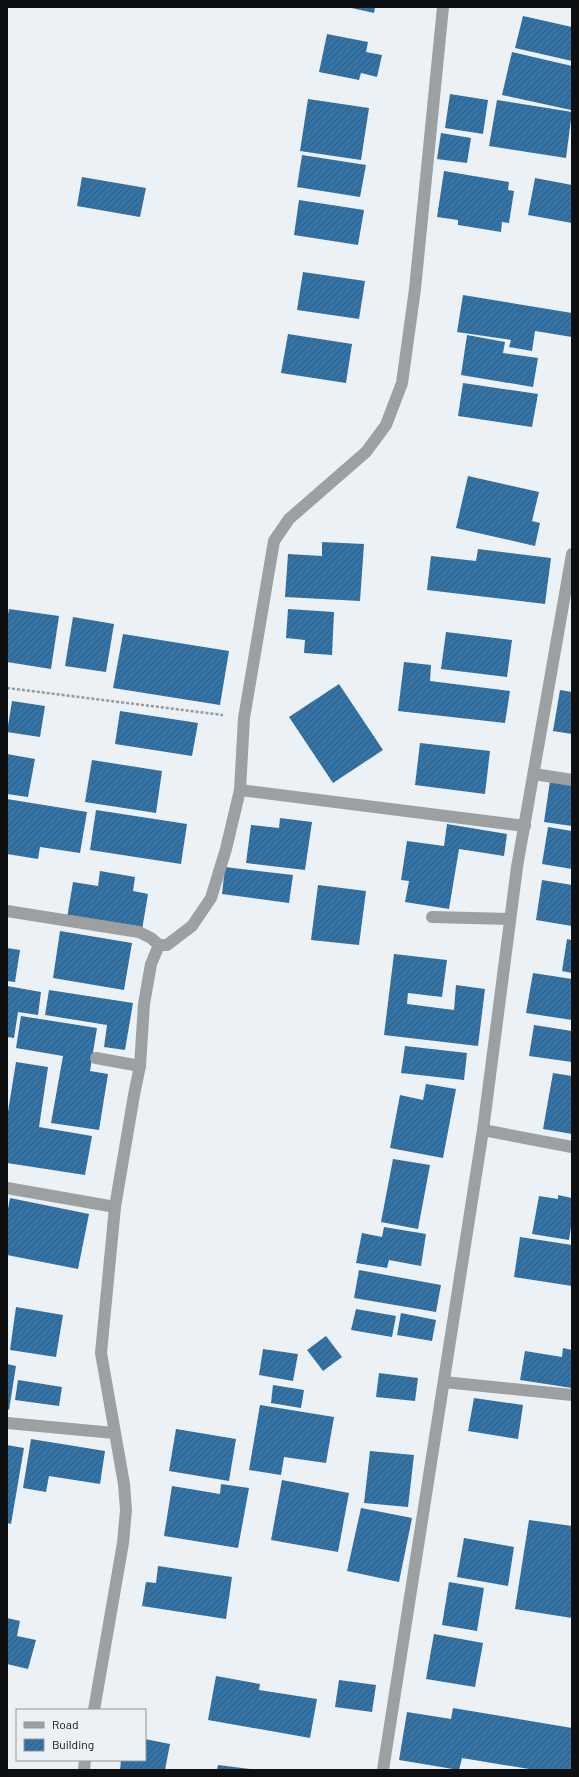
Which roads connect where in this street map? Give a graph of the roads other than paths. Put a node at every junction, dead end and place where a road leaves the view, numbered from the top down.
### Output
1 (443, 7) edge
2 (572, 554) edge
3 (534, 774) junction
4 (572, 780) edge
5 (240, 790) junction
6 (525, 826) junction
7 (7, 911) edge
8 (432, 917) dead end
9 (510, 920) junction
10 (160, 945) junction
11 (96, 1058) dead end
12 (140, 1066) junction
13 (483, 1130) junction
14 (572, 1147) edge
15 (7, 1188) edge
16 (115, 1207) junction
17 (444, 1382) junction
18 (572, 1395) edge
19 (7, 1423) edge
20 (114, 1434) junction
21 (94, 1709) edge
22 (383, 1770) edge

1 - 5 street
2 - 3 street
3 - 4 street
3 - 6 street
5 - 6 street
5 - 10 street
6 - 9 street
7 - 10 street
8 - 9 street
9 - 13 street
10 - 12 street
11 - 12 street
12 - 16 street
13 - 14 street
13 - 17 street
15 - 16 street
16 - 20 street
17 - 18 street
17 - 22 street
19 - 20 street
20 - 21 street

